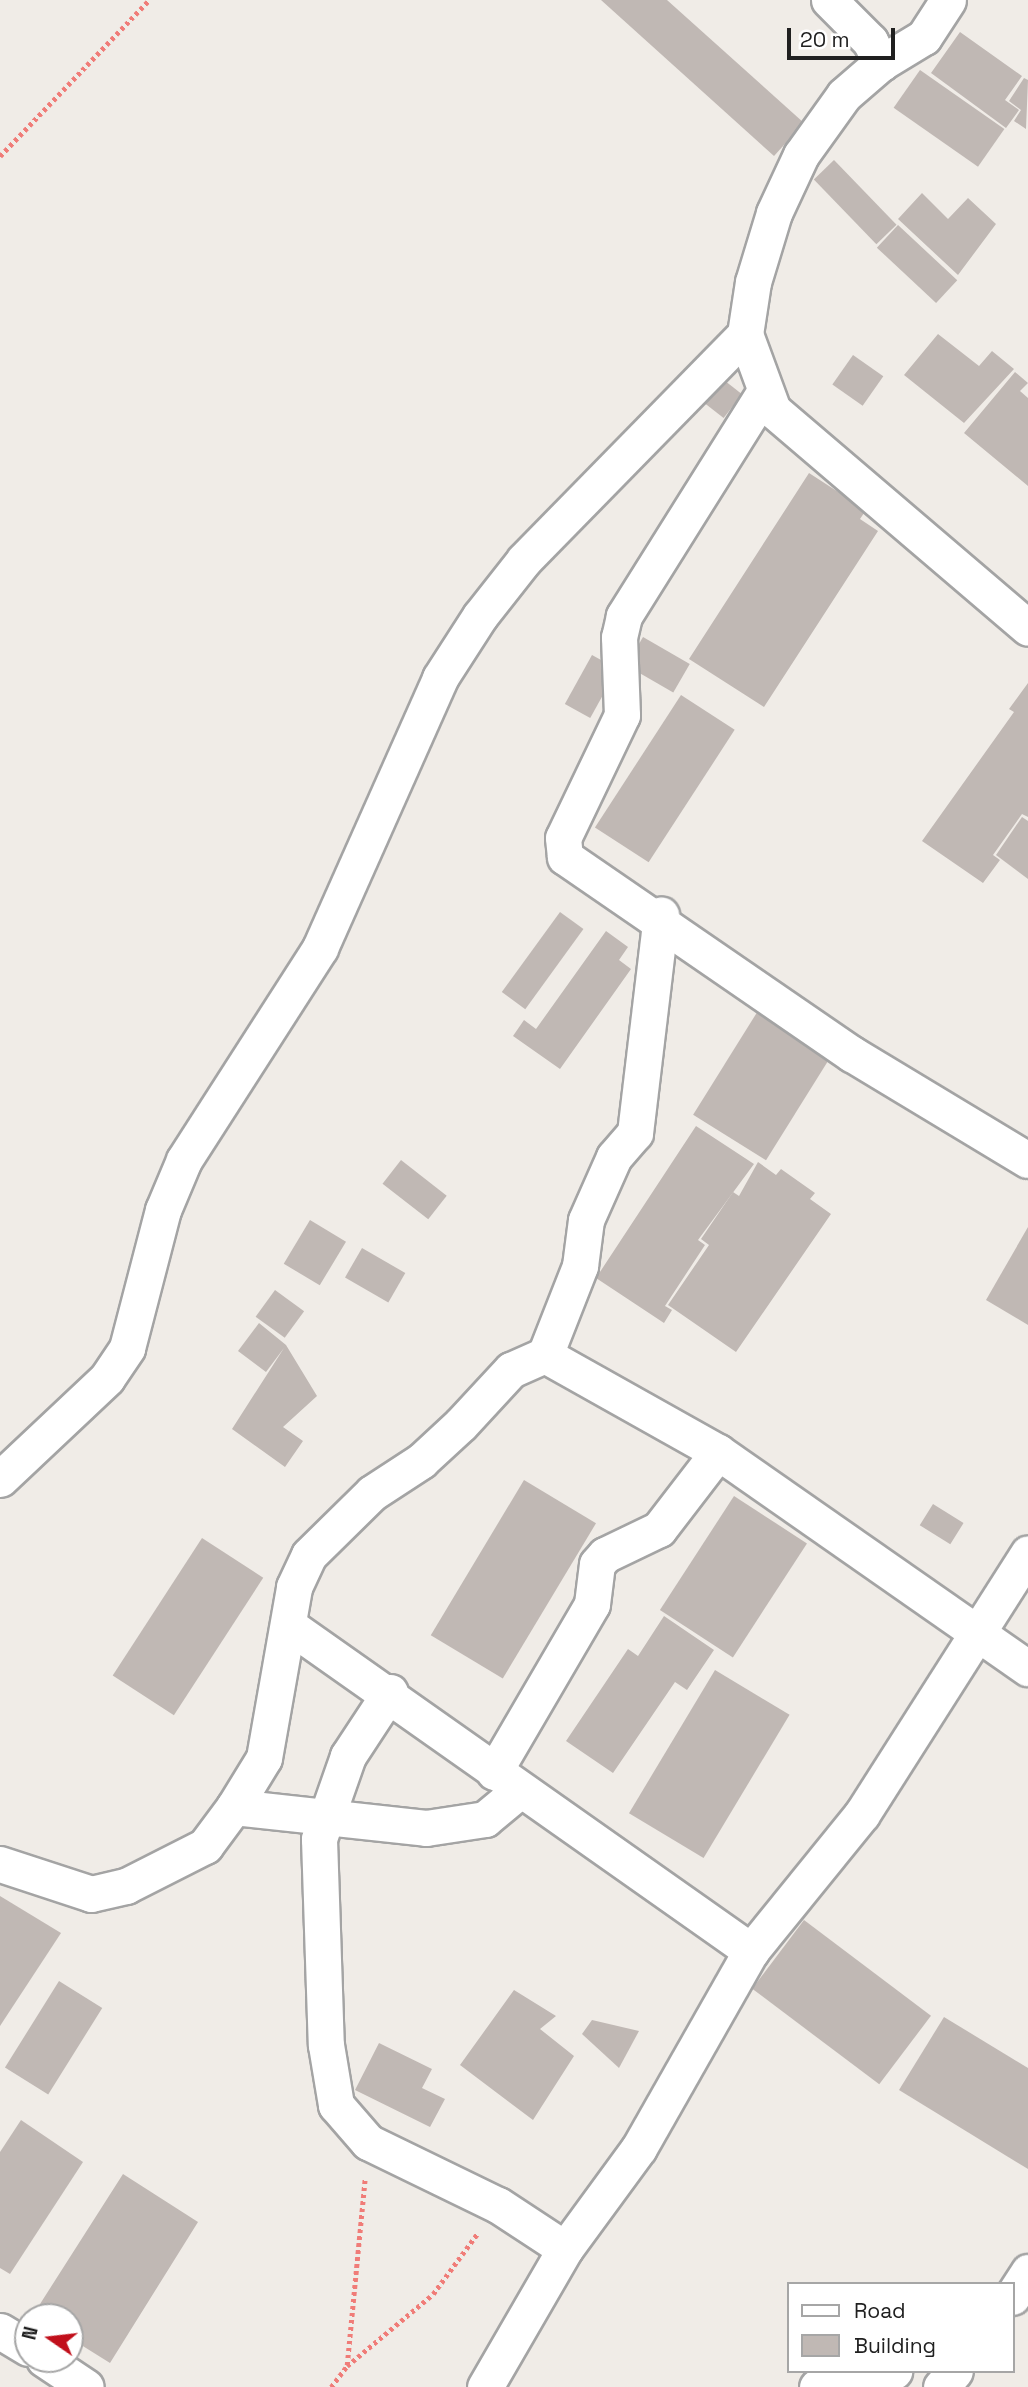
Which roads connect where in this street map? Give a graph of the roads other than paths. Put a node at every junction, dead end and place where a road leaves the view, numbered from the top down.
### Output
1 (828, 0) edge
2 (948, 0) edge
3 (881, 63) junction
4 (745, 334) junction
5 (765, 391) junction
6 (1028, 628) edge
7 (661, 921) junction
8 (1028, 1160) edge
9 (545, 1356) junction
10 (718, 1452) junction
11 (0, 1479) edge
12 (1028, 1553) edge
13 (291, 1627) junction
14 (975, 1634) junction
15 (1028, 1668) edge
16 (390, 1692) junction
17 (507, 1781) junction
18 (234, 1807) junction
19 (328, 1814) junction
20 (0, 1864) edge
21 (751, 1951) junction
22 (565, 2249) junction
23 (1028, 2272) edge
24 (1014, 2294) edge
25 (65, 2373) edge
26 (884, 2373) edge
27 (953, 2373) edge
28 (86, 2387) edge
29 (485, 2387) edge
30 (817, 2387) edge
31 (942, 2387) edge

1 - 3 street
2 - 3 street
3 - 4 street
4 - 5 street
4 - 11 street
5 - 6 street
5 - 7 street
7 - 8 street
7 - 9 street
9 - 10 street
9 - 13 street
10 - 14 street
10 - 17 street
12 - 14 street
13 - 16 street
13 - 18 street
14 - 15 street
14 - 21 street
16 - 17 street
16 - 19 street
17 - 19 street
17 - 21 street
18 - 19 street
18 - 20 street
19 - 22 street
21 - 22 street
22 - 29 street
23 - 24 street
25 - 28 street
26 - 30 street
27 - 31 street

